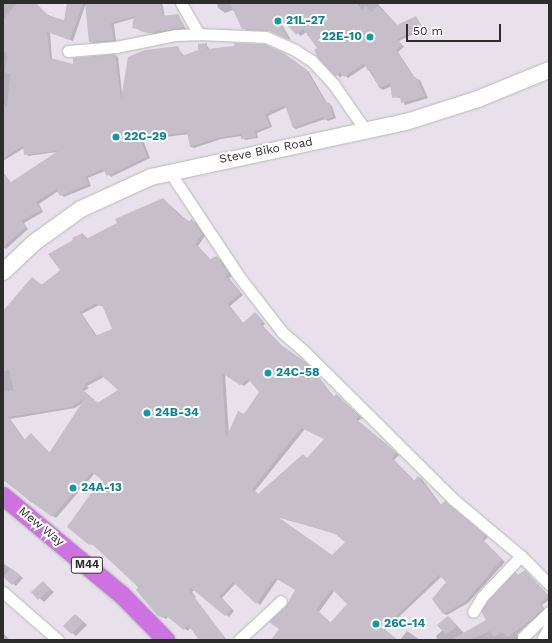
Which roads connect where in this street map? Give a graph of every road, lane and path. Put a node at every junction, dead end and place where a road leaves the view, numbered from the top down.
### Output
1 (181, 3) edge
2 (199, 34) junction
3 (68, 51) dead end
4 (549, 70) edge
5 (366, 132) junction
6 (169, 171) junction
7 (3, 272) edge
8 (3, 496) edge
9 (521, 556) junction
10 (549, 584) edge
11 (3, 592) edge
12 (281, 601) dead end
13 (473, 612) dead end
14 (549, 612) edge
15 (549, 626) edge
16 (523, 637) dead end
17 (58, 640) edge
18 (166, 640) edge
19 (239, 640) edge
20 (542, 640) edge

1 - 2 street
2 - 3 street
2 - 5 street
4 - 5 street, Steve Biko Road
5 - 6 street, Steve Biko Road
6 - 7 street, Steve Biko Road
6 - 9 street
8 - 18 main road, Mew Way / M44
9 - 10 street
9 - 13 street
11 - 17 street
12 - 19 street
14 - 16 street
15 - 20 street

